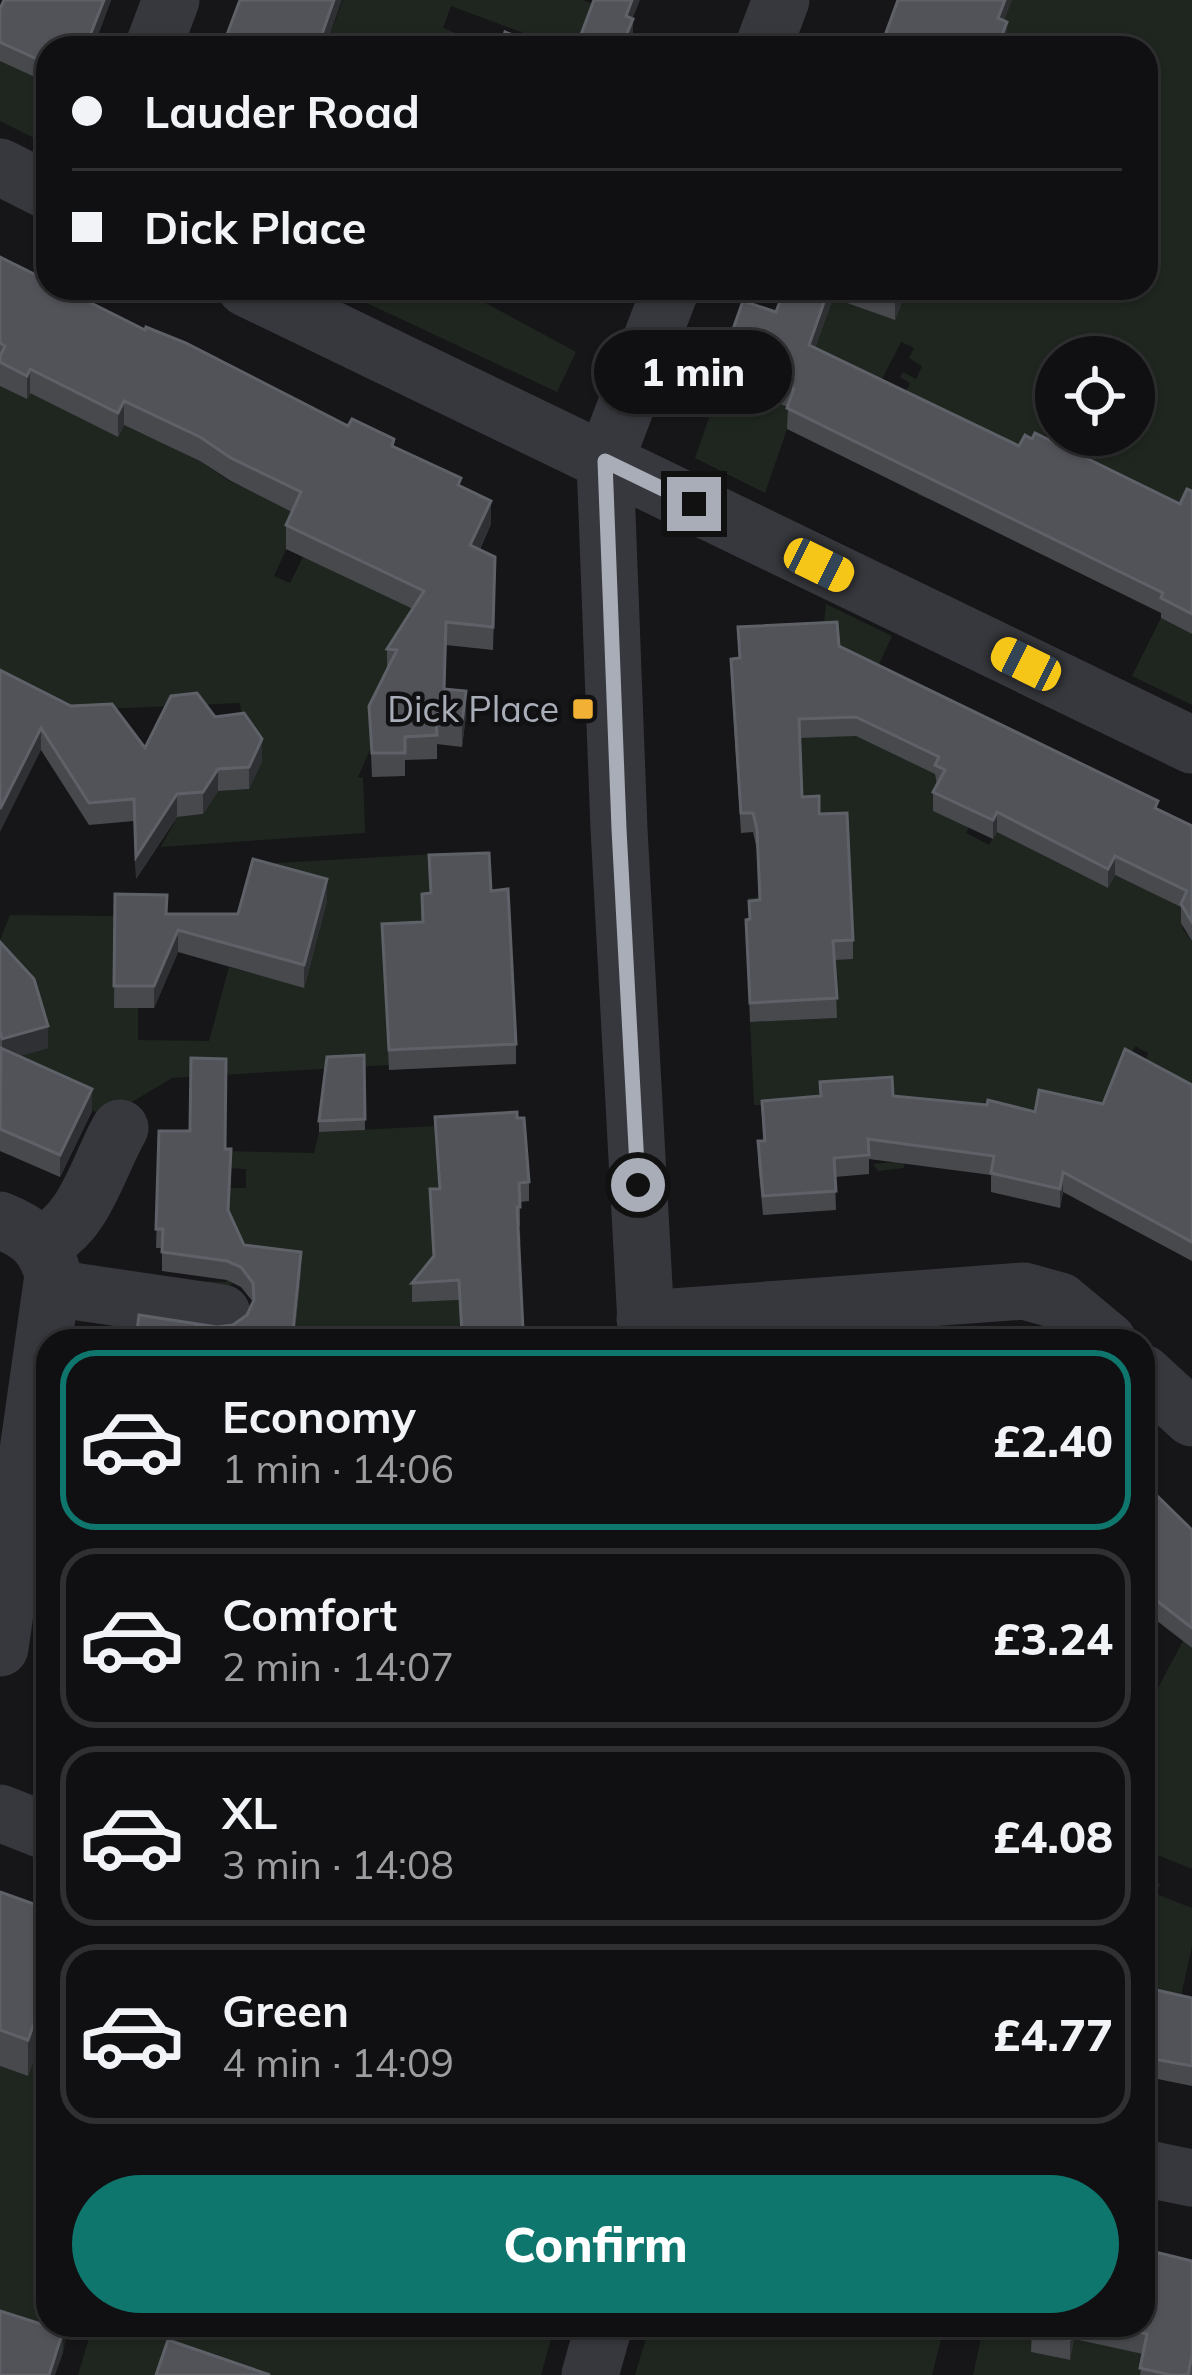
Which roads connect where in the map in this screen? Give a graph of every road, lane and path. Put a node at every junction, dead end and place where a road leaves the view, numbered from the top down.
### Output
1 (171, 0) edge
2 (781, 0) edge
3 (158, 36) edge
4 (768, 36) edge
5 (0, 167) edge
6 (36, 185) edge
7 (271, 300) edge
8 (666, 300) edge
9 (605, 461) junction
10 (1192, 745) edge
11 (120, 1128) dead end
12 (31, 1251) edge
13 (222, 1313) dead end
14 (646, 1329) edge
15 (656, 1329) edge
16 (1094, 1329) edge
17 (1155, 1384) edge
18 (1192, 1418) edge
19 (34, 1521) edge
20 (0, 1648) edge
21 (0, 1814) edge
22 (36, 1828) edge
23 (1155, 2170) edge
24 (1192, 2178) edge
25 (601, 2337) edge
26 (590, 2375) edge

1 - 3 street
2 - 4 street
5 - 6 street
7 - 9 street
8 - 9 street
9 - 10 street
9 - 14 street
11 - 12 street
12 - 13 street
12 - 19 street
15 - 16 street
17 - 18 street
19 - 20 street
21 - 22 street
23 - 24 street
25 - 26 street

